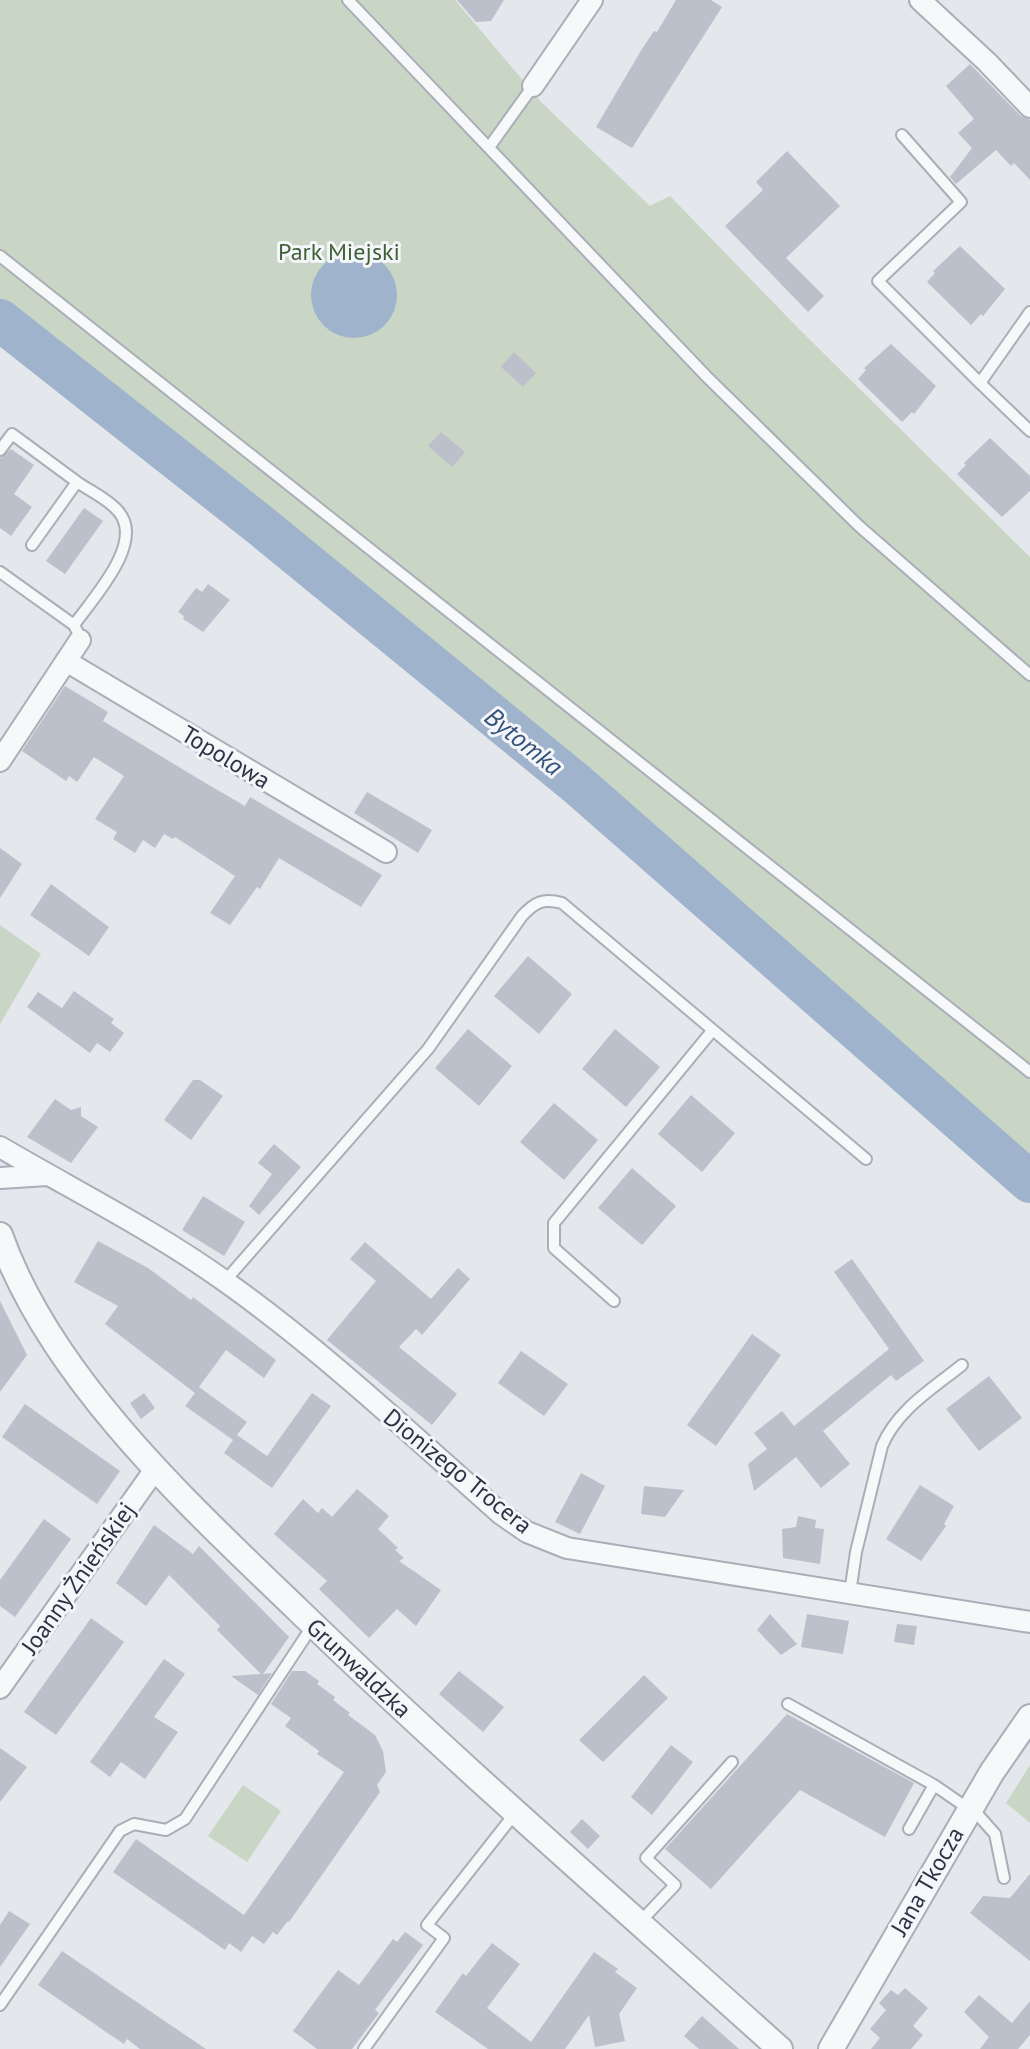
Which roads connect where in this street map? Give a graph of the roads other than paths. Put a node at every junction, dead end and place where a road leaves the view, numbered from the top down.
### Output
1 (348, 0) edge
2 (592, 0) edge
3 (920, 0) edge
4 (533, 86) joint
5 (1030, 107) edge
6 (902, 135) dead end
7 (490, 146) junction
8 (0, 256) edge
9 (1030, 312) edge
10 (980, 383) junction
11 (1030, 431) edge
12 (0, 450) edge
13 (77, 482) junction
14 (32, 545) dead end
15 (0, 572) edge
16 (77, 632) junction
17 (66, 661) junction
18 (1030, 675) edge
19 (0, 761) edge
20 (386, 852) dead end
21 (712, 1031) junction
22 (1030, 1072) edge
23 (0, 1147) edge
24 (866, 1159) dead end
25 (47, 1175) junction
26 (0, 1178) edge
27 (0, 1235) edge
28 (225, 1281) junction
29 (614, 1301) dead end
30 (962, 1365) dead end
31 (156, 1468) junction
32 (850, 1593) junction
33 (1030, 1622) edge
34 (313, 1624) junction
35 (0, 1688) edge
36 (788, 1704) dead end
37 (1030, 1717) edge
38 (732, 1762) dead end
39 (934, 1785) junction
40 (969, 1810) junction
41 (517, 1811) junction
42 (909, 1829) dead end
43 (1004, 1878) dead end
44 (640, 1922) junction
45 (0, 2005) edge
46 (364, 2049) edge
47 (780, 2049) edge
48 (831, 2049) edge

1 - 7 lane
2 - 4 street
3 - 5 street
4 - 7 lane
6 - 10 lane
7 - 18 lane
8 - 22 lane
9 - 10 lane
10 - 11 lane
12 - 13 lane
13 - 14 lane
13 - 16 lane
15 - 16 lane
16 - 17 street
17 - 19 street
17 - 20 street, Topolowa
21 - 24 lane
21 - 28 lane
21 - 29 lane
23 - 25 street, Dionizego Trocera
25 - 26 street
25 - 28 street, Dionizego Trocera
27 - 31 street, Grunwaldzka
28 - 32 street, Dionizego Trocera
30 - 32 lane
31 - 34 street, Grunwaldzka
31 - 35 street, Joanny Żnieńskiej
32 - 33 street, Dionizego Trocera
34 - 41 street, Grunwaldzka
34 - 45 lane
36 - 39 lane
37 - 40 street, Jana Tkocza
38 - 44 lane
39 - 40 lane
39 - 42 lane
40 - 43 lane
40 - 48 street, Jana Tkocza
41 - 44 street, Grunwaldzka
41 - 46 lane
44 - 47 street, Grunwaldzka

